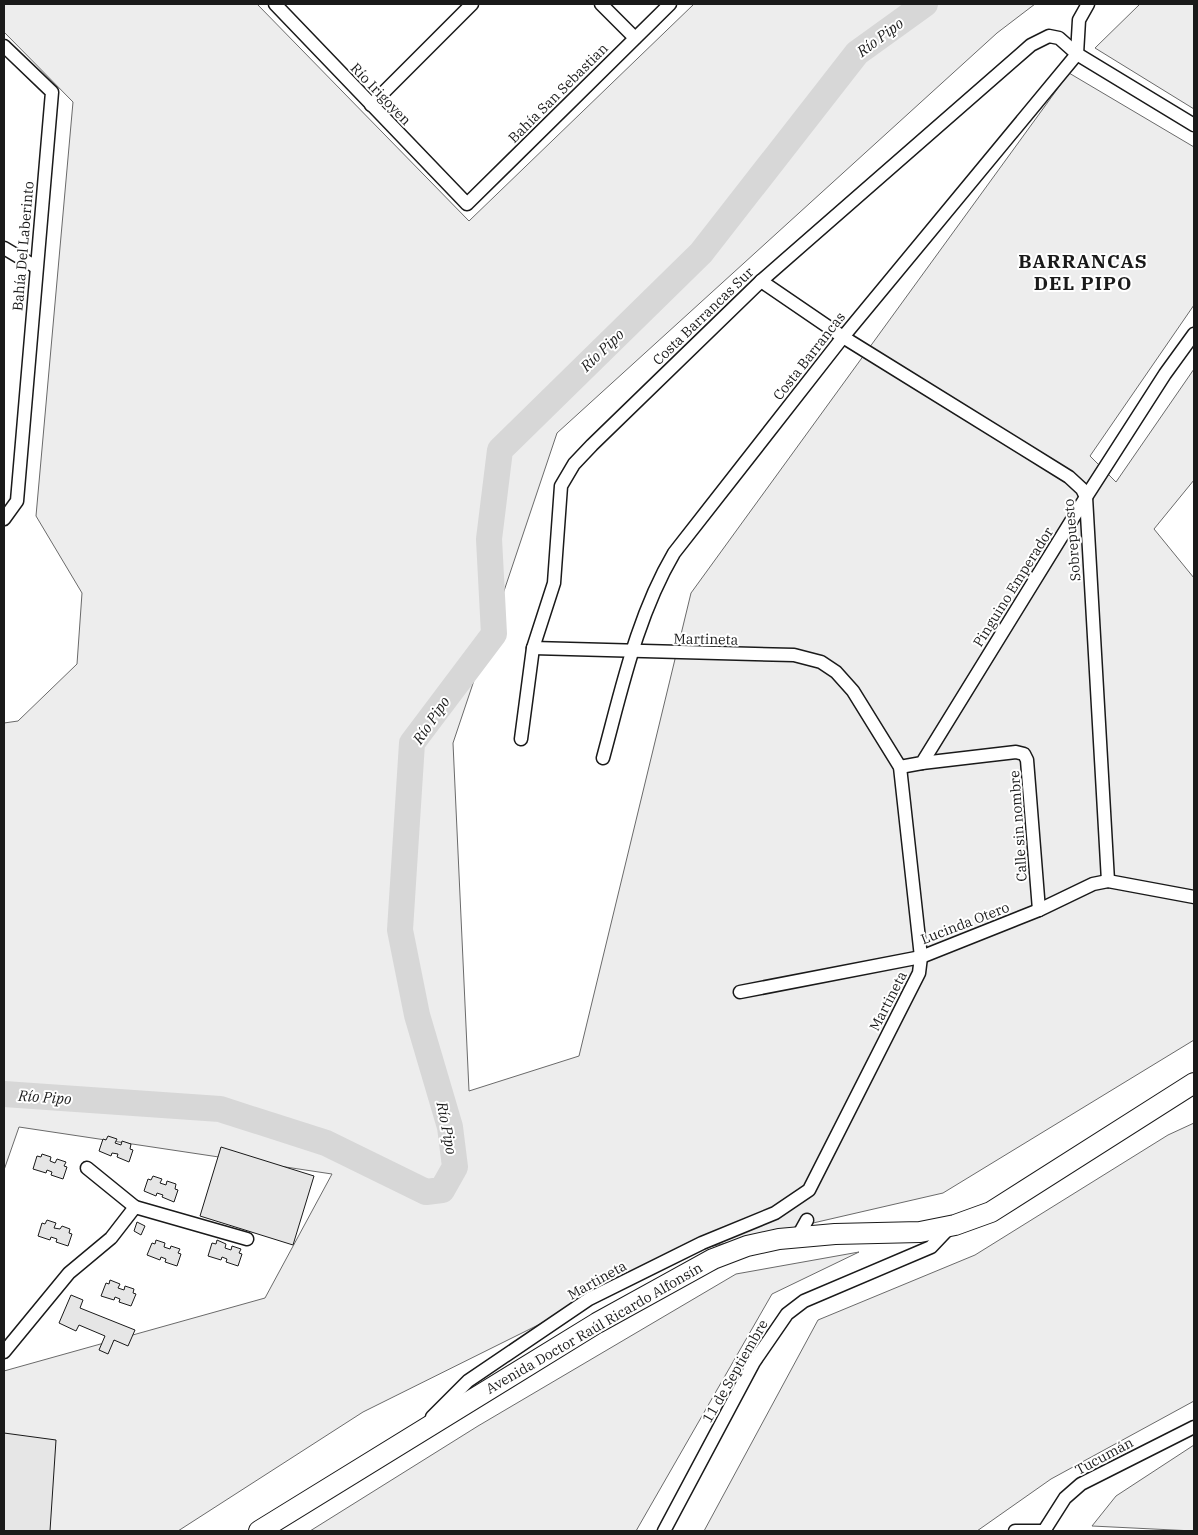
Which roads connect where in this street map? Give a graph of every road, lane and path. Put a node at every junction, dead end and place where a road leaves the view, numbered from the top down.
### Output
1 (275, 4) edge
2 (472, 4) edge
3 (601, 4) edge
4 (670, 4) edge
5 (1088, 4) edge
6 (635, 38) junction
7 (4, 46) edge
8 (1077, 54) junction
9 (371, 105) junction
10 (1194, 126) edge
11 (467, 204) joint
12 (4, 248) edge
13 (36, 267) junction
14 (761, 280) junction
15 (1194, 334) edge
16 (843, 337) junction
17 (4, 496) edge
18 (1086, 498) junction
19 (16, 501) junction
20 (4, 519) edge
21 (533, 648) junction
22 (632, 652) junction
23 (522, 739) dead end
24 (603, 758) dead end
25 (922, 763) junction
26 (900, 767) junction
27 (1108, 881) junction
28 (1194, 897) edge
29 (1039, 910) junction
30 (921, 957) junction
31 (740, 992) dead end
32 (1194, 1082) edge
33 (87, 1168) dead end
34 (135, 1207) junction
35 (807, 1220) dead end
36 (951, 1226) junction
37 (797, 1238) junction
38 (248, 1239) dead end
39 (4, 1352) edge
40 (1194, 1427) edge
41 (418, 1432) junction
42 (1180, 1434) junction
43 (1194, 1435) edge
44 (259, 1531) edge
45 (664, 1531) edge
46 (1015, 1531) edge
47 (1045, 1531) edge

1 - 9 street, Río Irigoyen
2 - 9 street
3 - 6 street
4 - 6 street, Bahía San Sebastian
5 - 8 street
6 - 11 street, Bahía San Sebastian
7 - 13 street, Bahía Del Laberinto
8 - 10 street
8 - 14 street, Costa Barrancas Sur
8 - 16 street, Costa Barrancas
9 - 11 street, Río Irigoyen
12 - 13 street
13 - 19 street, Bahía Del Laberinto
14 - 16 street, Sobrepuesto
14 - 21 street, Costa Barrancas Sur
15 - 18 street, Pinguino Emperador
16 - 18 street, Sobrepuesto
16 - 22 street, Costa Barrancas
17 - 19 street
18 - 25 street, Pinguino Emperador
18 - 27 street, Sobrepuesto
19 - 20 street, Bahía Del Laberinto
21 - 22 street, Martineta
21 - 23 street, Costa Barrancas Sur
22 - 24 street, Costa Barrancas
22 - 26 street, Martineta
25 - 26 street
25 - 29 street, Calle sin nombre
26 - 30 street, Martineta
27 - 28 street, Lucinda Otero
27 - 29 street, Lucinda Otero
29 - 30 street, Lucinda Otero
30 - 31 street, Lucinda Otero
30 - 41 street, Martineta
32 - 36 main road, Avenida Doctor Raúl Ricardo Alfonsín
33 - 34 street
34 - 38 street
34 - 39 street
35 - 37 street
36 - 37 main road, Avenida Doctor Raúl Ricardo Alfonsín
36 - 45 street, 11 de Septiembre
37 - 41 main road, Avenida Doctor Raúl Ricardo Alfonsín
40 - 42 street, Tucumán
41 - 44 main road, Avenida Doctor Raúl Ricardo Alfonsín
42 - 43 street
42 - 47 street, Tucumán
46 - 47 street

